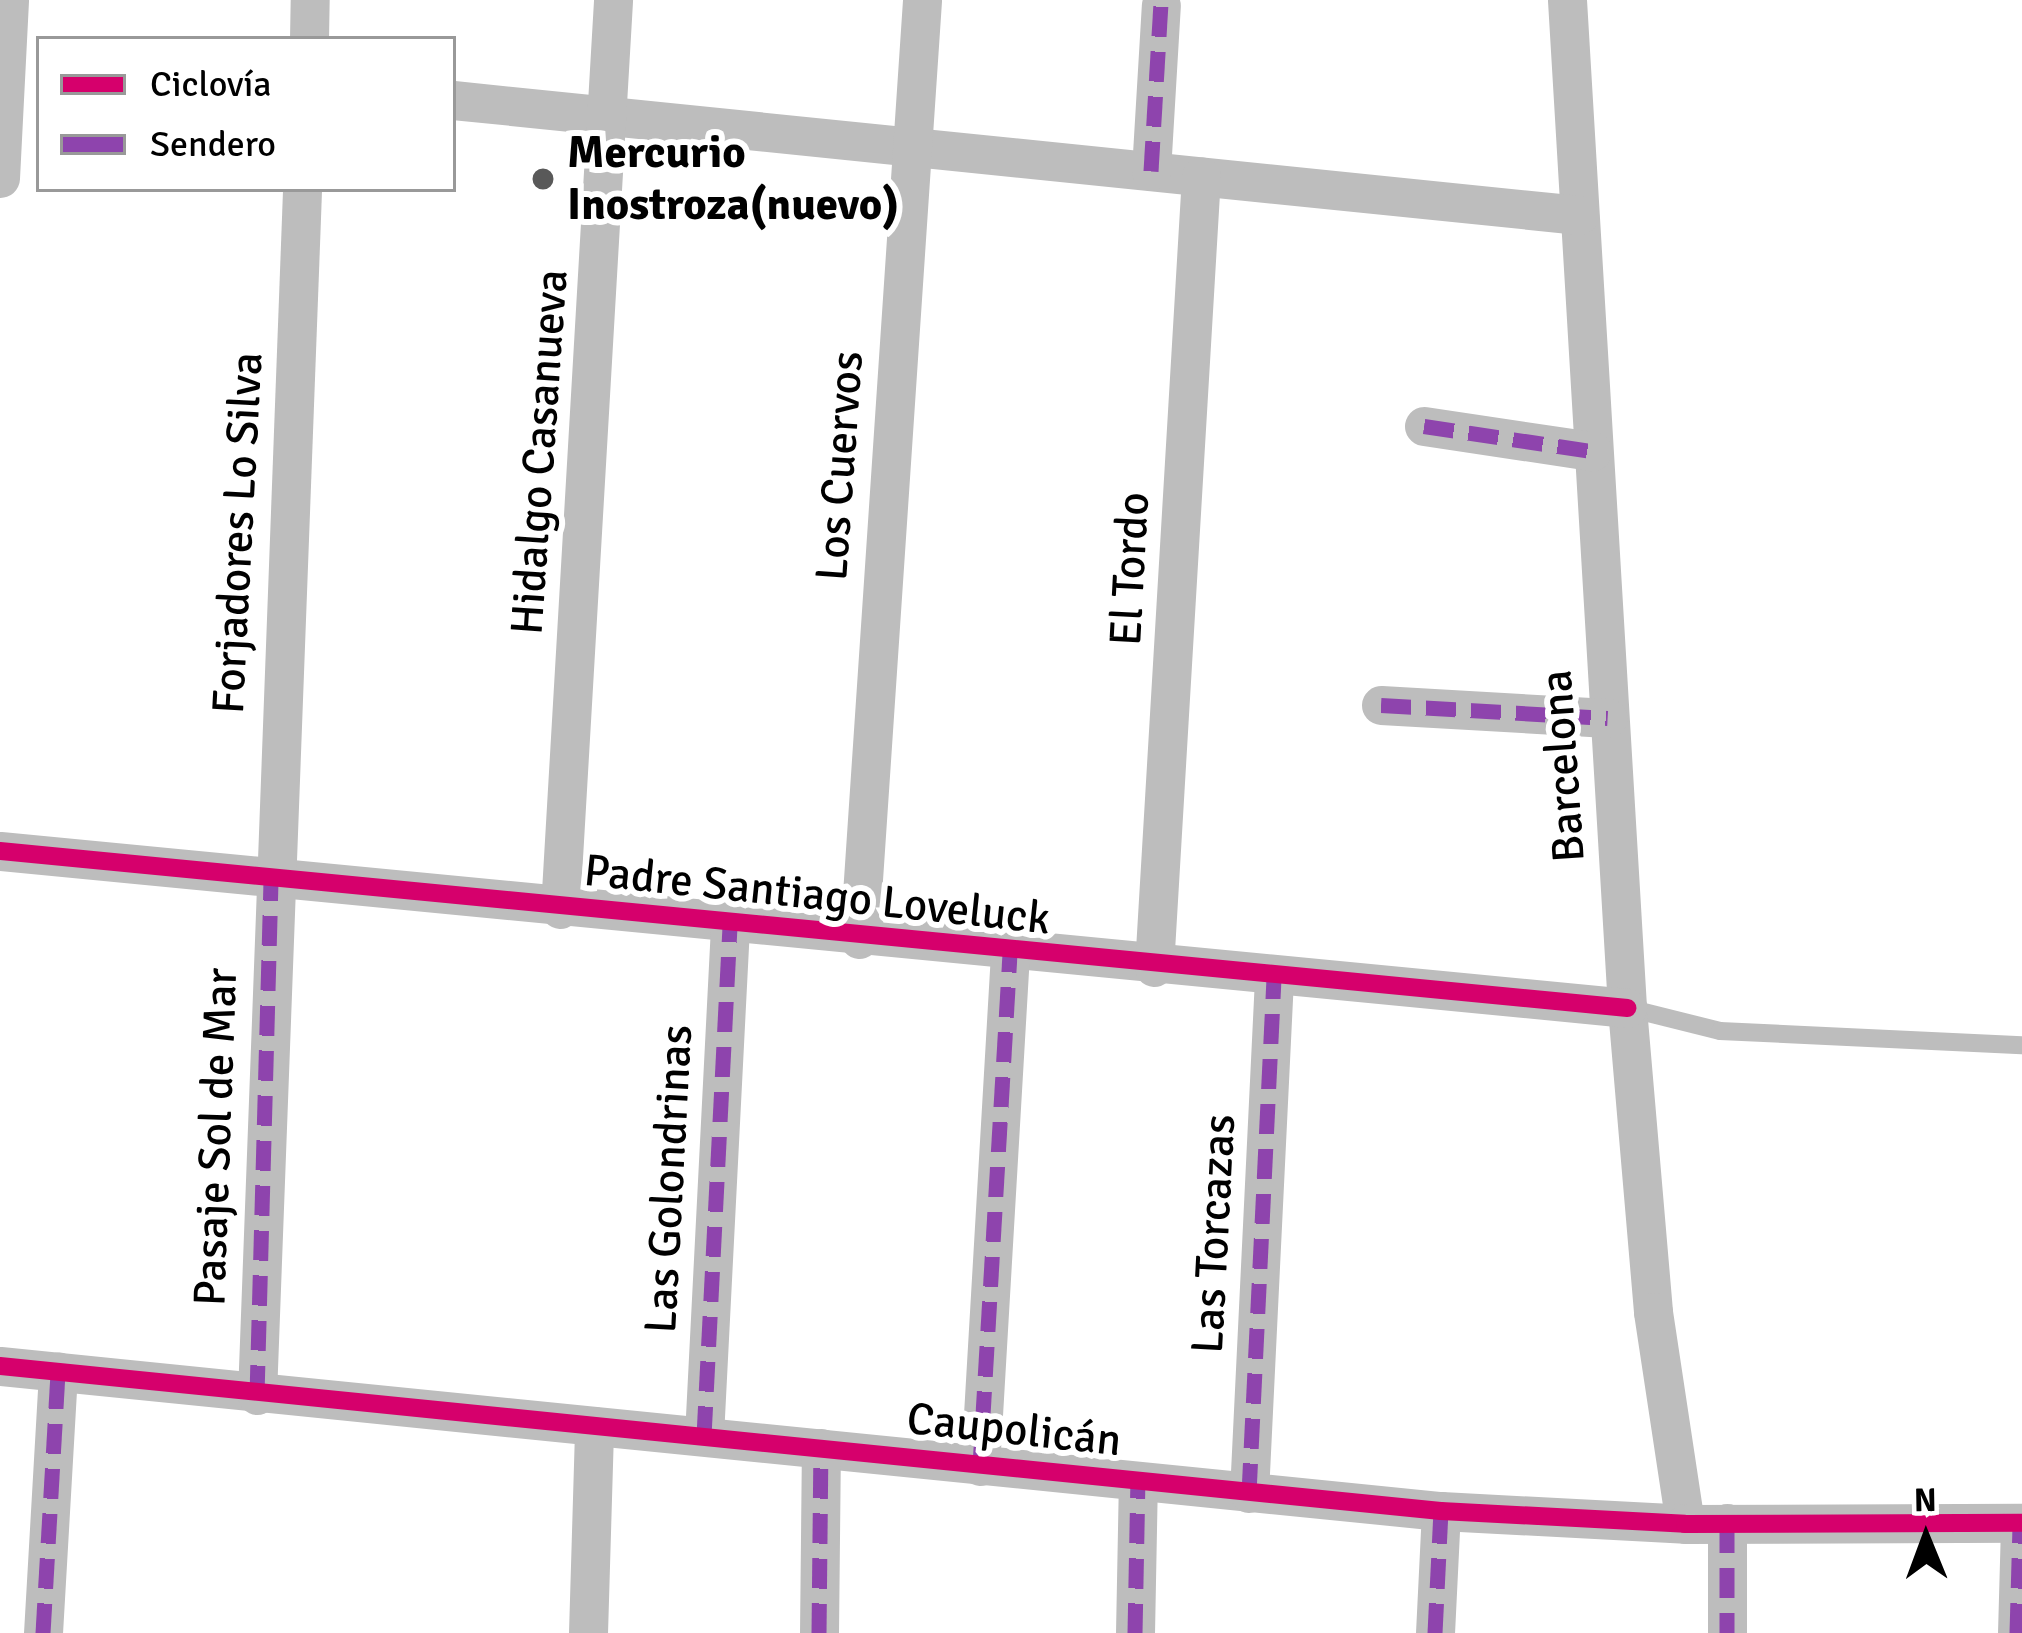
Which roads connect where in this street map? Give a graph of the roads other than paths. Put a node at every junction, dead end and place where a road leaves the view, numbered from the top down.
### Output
1 (9, 0) edge
2 (310, 0) edge
3 (613, 0) edge
4 (922, 0) edge
5 (1567, 0) edge
6 (1160, 5) dead end
7 (309, 36) edge
8 (15, 56) edge
9 (456, 100) edge
10 (608, 116) junction
11 (908, 146) junction
12 (1151, 171) junction
13 (1201, 176) junction
14 (0, 178) edge
15 (302, 192) edge
16 (1579, 215) junction
17 (1424, 426) dead end
18 (1592, 451) junction
19 (1381, 705) dead end
20 (1608, 718) junction
21 (0, 851) edge
22 (271, 881) junction
23 (560, 909) junction
24 (730, 927) junction
25 (859, 939) junction
26 (1010, 953) junction
27 (1154, 967) junction
28 (1274, 979) junction
29 (1628, 1008) junction
30 (2022, 1045) edge
31 (0, 1366) edge
32 (58, 1371) junction
33 (256, 1395) junction
34 (594, 1426) junction
35 (704, 1436) junction
36 (821, 1448) junction
37 (980, 1466) junction
38 (1138, 1483) junction
39 (1249, 1493) junction
40 (1441, 1511) junction
41 (1726, 1523) junction
42 (2021, 1523) edge
43 (1684, 1524) junction
44 (44, 1633) edge
45 (588, 1633) edge
46 (819, 1633) edge
47 (1135, 1633) edge
48 (1435, 1633) edge
49 (1727, 1633) edge
50 (2017, 1633) edge

1 - 8 street
2 - 7 street
3 - 10 street, Hidalgo Casanueva
4 - 11 street, Los Cuervos
5 - 16 street, Barcelona
6 - 12 street
8 - 14 street
9 - 10 street
10 - 11 street
10 - 23 street, Hidalgo Casanueva
11 - 12 street
11 - 25 street, Los Cuervos
12 - 13 street
13 - 16 street
13 - 27 street, El Tordo
15 - 22 street, Forjadores Lo Silva
16 - 18 street, Barcelona
17 - 18 street
18 - 20 street, Barcelona
19 - 20 street
20 - 29 street, Barcelona
21 - 22 street, Padre Santiago Loveluck
22 - 23 street, Padre Santiago Loveluck
22 - 33 street, Pasaje Sol de Mar
23 - 24 street, Padre Santiago Loveluck
24 - 25 street, Padre Santiago Loveluck
24 - 35 street, Las Golondrinas
25 - 26 street, Padre Santiago Loveluck
26 - 27 street, Padre Santiago Loveluck
26 - 37 street
27 - 28 street, Padre Santiago Loveluck
28 - 29 street, Padre Santiago Loveluck
28 - 39 street, Las Torcazas
29 - 30 lane
29 - 43 street, Barcelona
31 - 32 street, Caupolicán
32 - 33 street, Caupolicán
32 - 44 street
33 - 34 street, Caupolicán
34 - 35 street, Caupolicán
34 - 45 street
35 - 36 street, Caupolicán
36 - 37 street, Caupolicán
36 - 46 street
37 - 38 street, Caupolicán
38 - 39 street, Caupolicán
38 - 47 street
39 - 40 street, Caupolicán
40 - 43 street, Caupolicán
40 - 48 street
41 - 42 street, Caupolicán
41 - 43 street, Caupolicán
41 - 49 street
42 - 50 street

